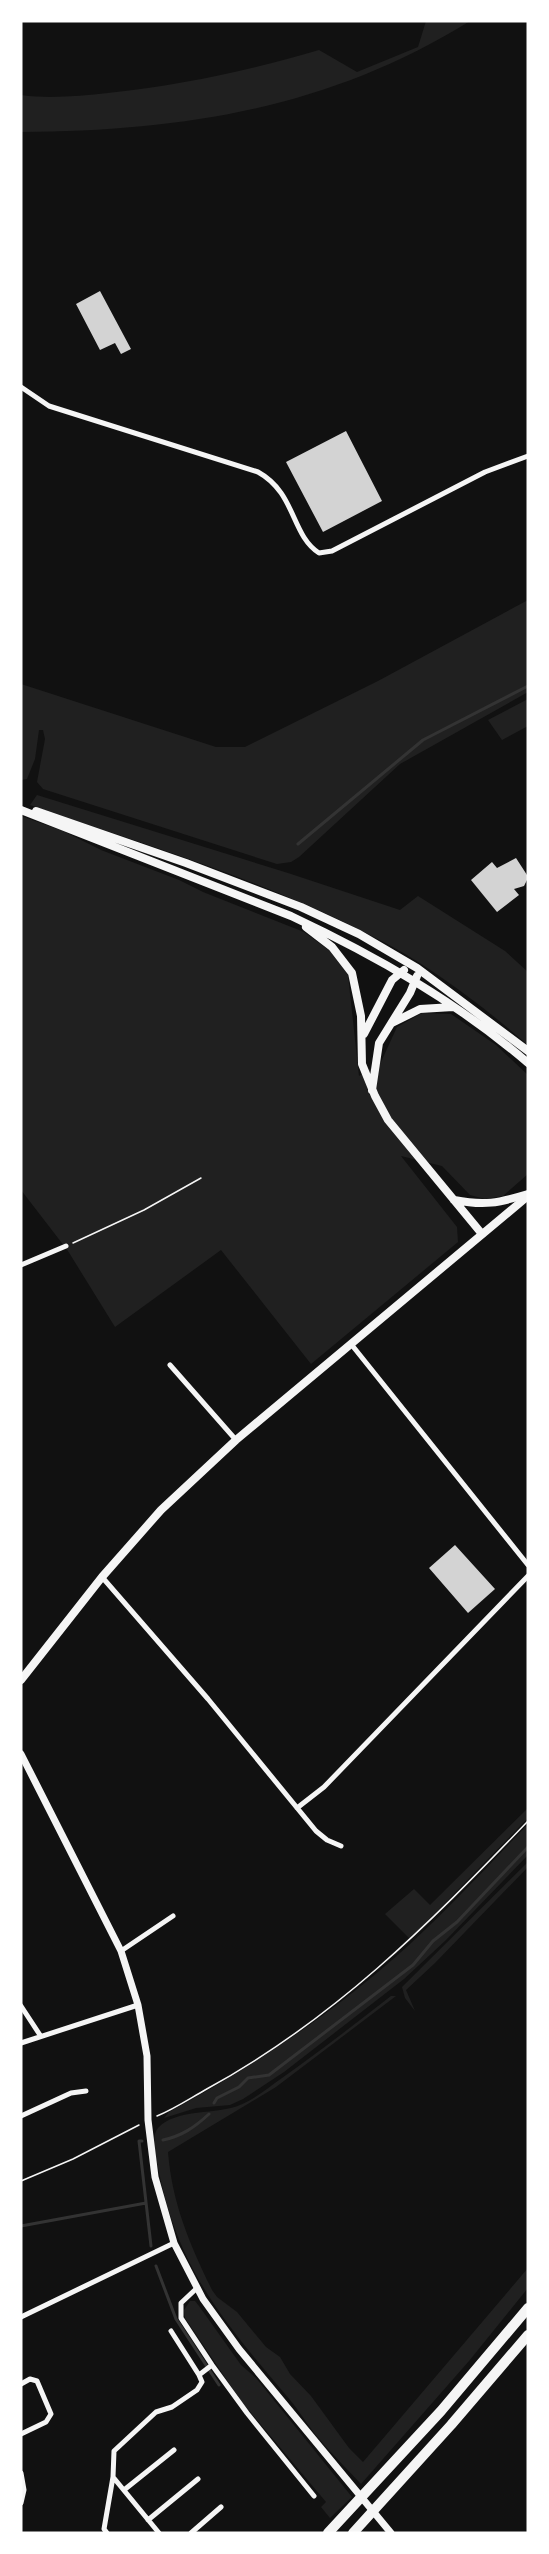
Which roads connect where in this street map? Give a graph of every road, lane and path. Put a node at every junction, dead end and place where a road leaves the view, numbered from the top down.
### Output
1 (21, 387) edge
2 (528, 456) edge
3 (21, 808) edge
4 (47, 817) junction
5 (291, 916) junction
6 (415, 967) junction
7 (400, 972) junction
8 (417, 982) junction
9 (454, 1007) junction
10 (389, 1025) junction
11 (362, 1041) junction
12 (528, 1051) edge
13 (528, 1063) edge
14 (372, 1090) junction
15 (201, 1178) dead end
16 (528, 1195) edge
17 (454, 1200) junction
18 (482, 1234) junction
19 (66, 1246) joint
20 (21, 1265) edge
21 (351, 1344) junction
22 (170, 1365) dead end
23 (236, 1440) junction
24 (528, 1564) edge
25 (528, 1576) edge
26 (102, 1577) junction
27 (21, 1680) edge
28 (21, 1754) edge
29 (297, 1808) junction
30 (528, 1821) edge
31 (341, 1846) dead end
32 (172, 1916) dead end
33 (121, 1951) junction
34 (138, 2005) junction
35 (21, 2006) edge
36 (40, 2035) junction
37 (21, 2043) edge
38 (86, 2091) dead end
39 (21, 2116) edge
40 (148, 2120) junction
41 (21, 2181) edge
42 (174, 2243) junction
43 (197, 2288) junction
44 (528, 2308) edge
45 (21, 2317) edge
46 (171, 2331) dead end
47 (528, 2335) edge
48 (528, 2347) edge
49 (511, 2355) junction
50 (212, 2365) junction
51 (199, 2375) junction
52 (21, 2384) edge
53 (21, 2434) edge
54 (174, 2450) dead end
55 (21, 2474) edge
56 (113, 2477) junction
57 (198, 2479) dead end
58 (124, 2490) junction
59 (314, 2496) dead end
60 (21, 2503) edge
61 (221, 2507) dead end
62 (148, 2520) junction
63 (107, 2533) edge
64 (159, 2533) edge
65 (191, 2533) edge
66 (328, 2533) edge
67 (353, 2533) edge
68 (391, 2533) edge

1 - 2 street
3 - 4 main road
4 - 5 main road
4 - 6 main road
5 - 7 main road
5 - 11 main road
6 - 7 main road
6 - 8 main road
6 - 12 main road
7 - 8 main road
7 - 11 main road
8 - 9 main road
8 - 10 main road
9 - 10 main road
9 - 13 main road
10 - 14 main road
11 - 14 main road
14 - 17 main road
15 - 19 path
16 - 17 main road
16 - 18 main road
17 - 18 main road
18 - 21 main road
19 - 20 street
21 - 23 main road
21 - 24 street
22 - 23 street
23 - 26 main road
25 - 29 street
26 - 27 main road
26 - 29 street
28 - 33 street
29 - 31 street
30 - 40 path
32 - 33 street
33 - 34 street
34 - 36 street
34 - 40 street
35 - 36 street
36 - 37 street
38 - 39 street
40 - 41 path
40 - 42 street
42 - 43 street
42 - 45 street
43 - 50 street
43 - 68 street
44 - 66 highway
46 - 51 street
47 - 49 highway
48 - 49 highway
49 - 67 highway
50 - 51 street
50 - 59 street
51 - 56 street
52 - 53 street
54 - 58 street
55 - 60 street
56 - 58 street
56 - 63 street
57 - 62 street
58 - 62 street
61 - 65 street
62 - 64 street

